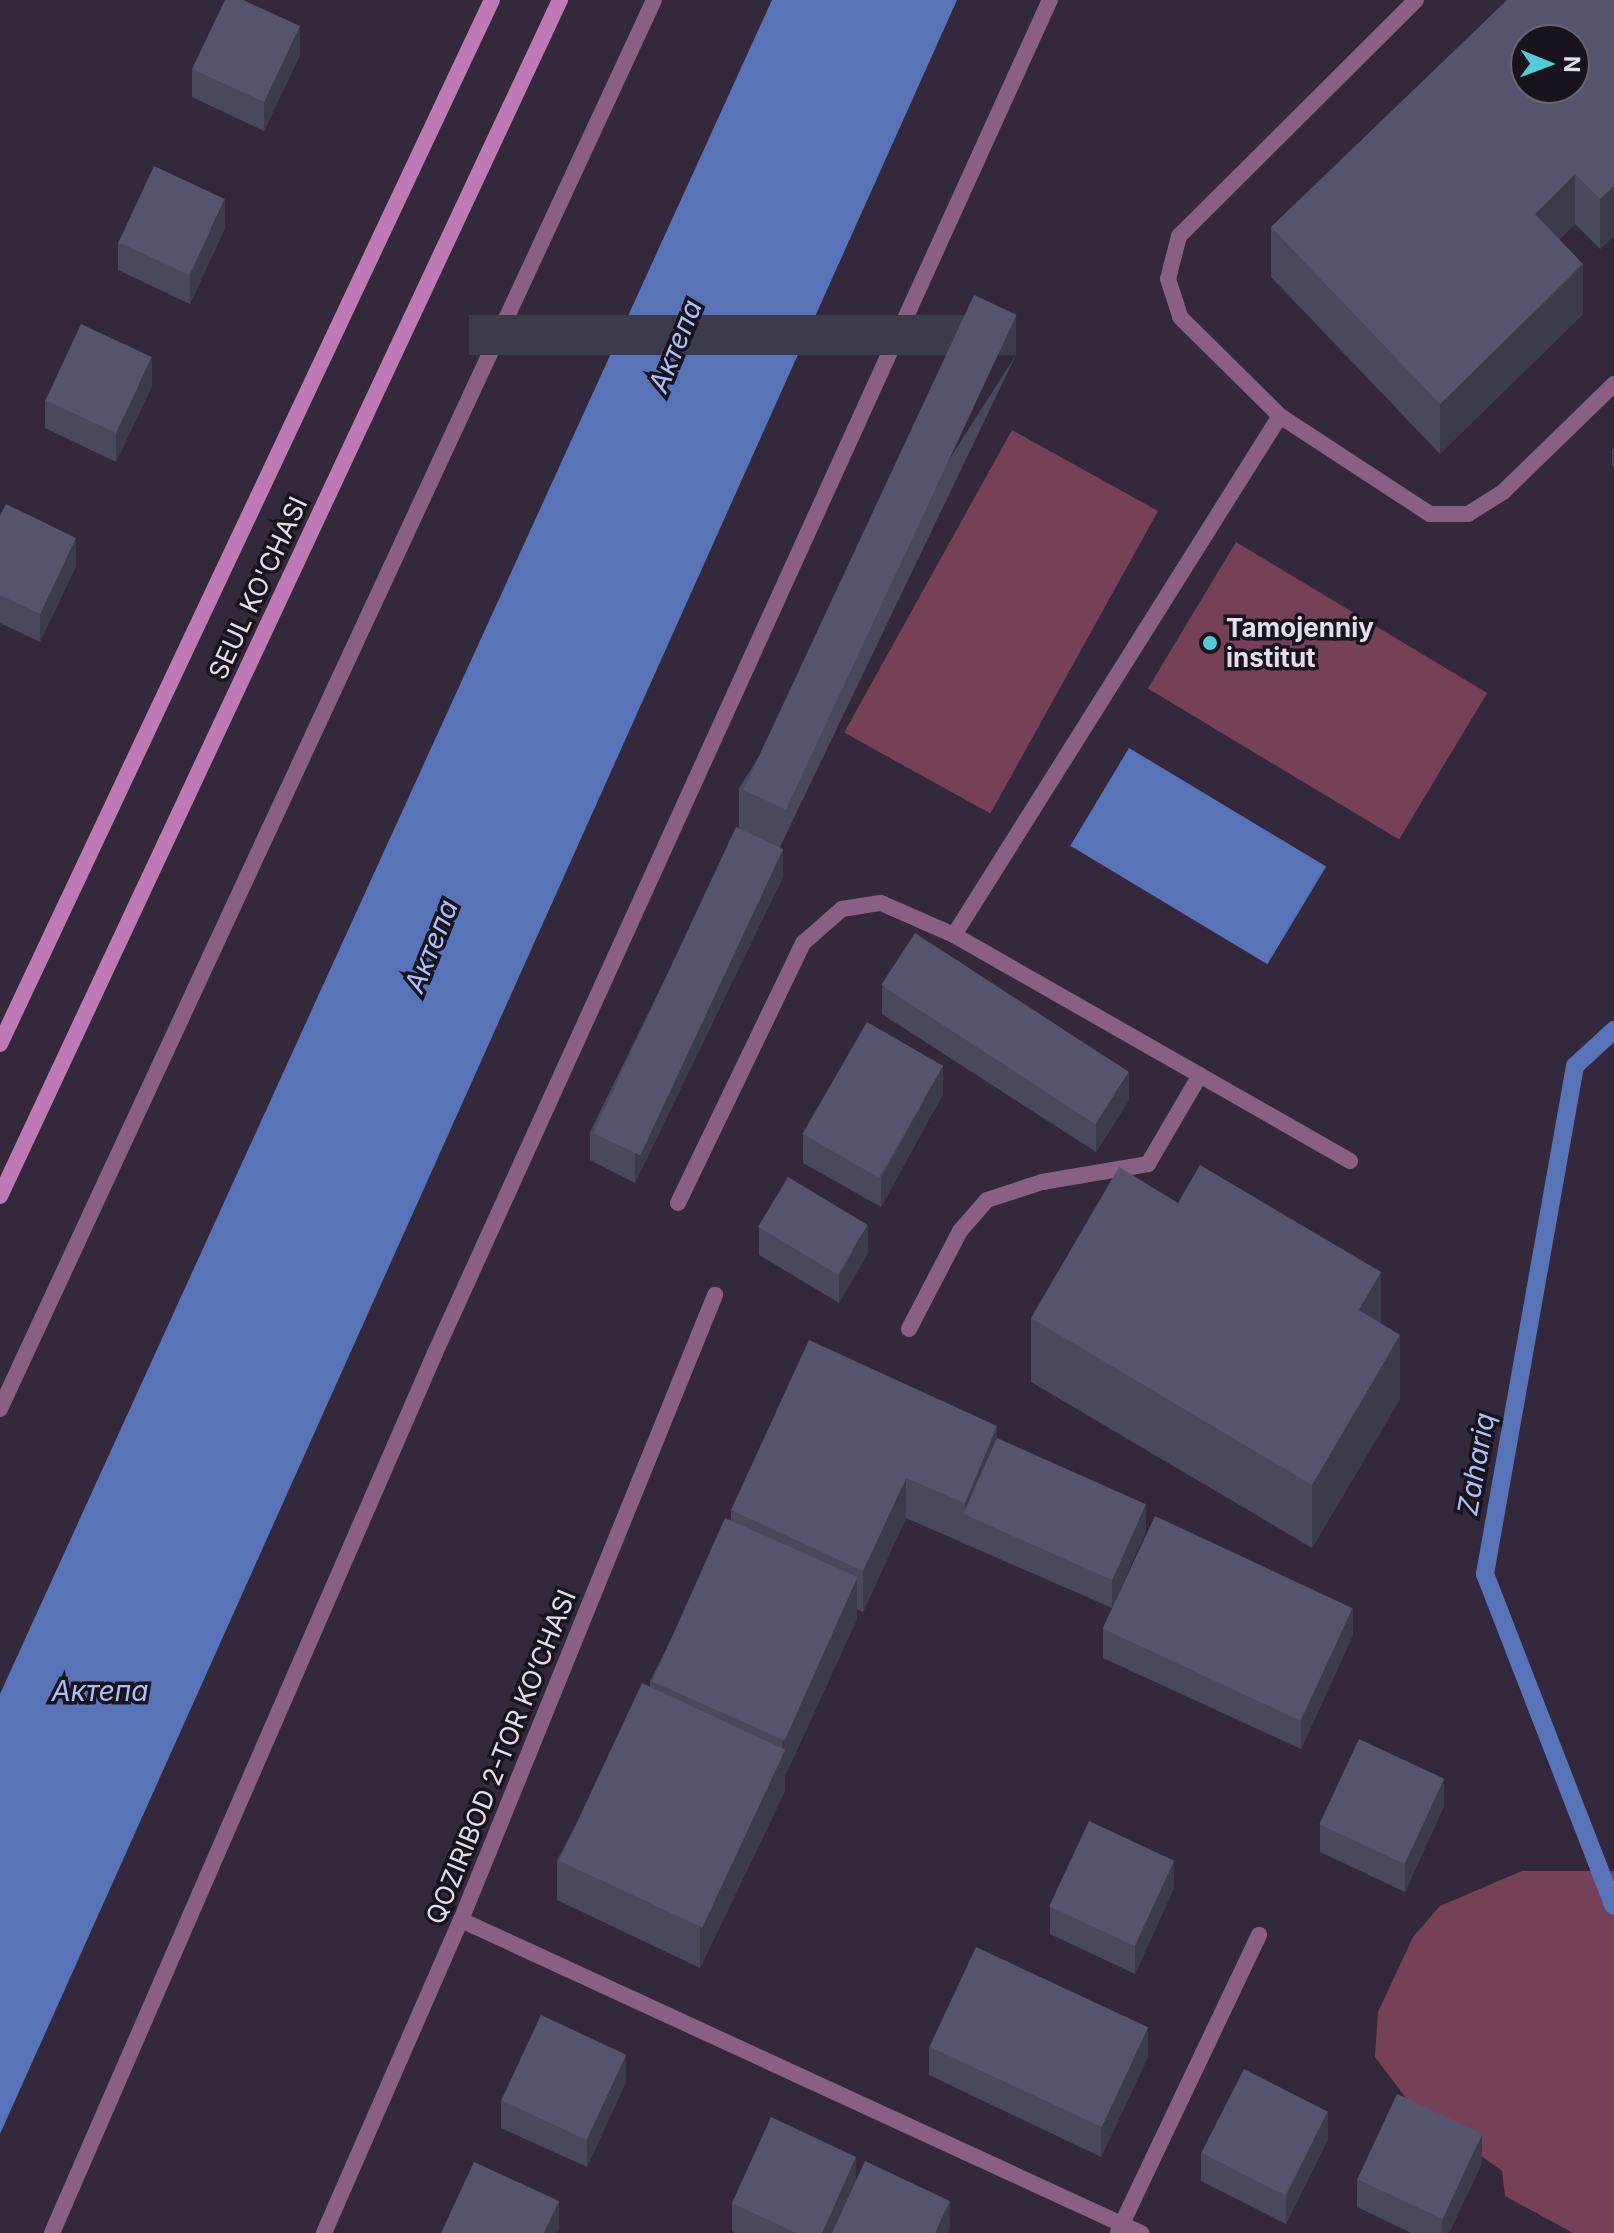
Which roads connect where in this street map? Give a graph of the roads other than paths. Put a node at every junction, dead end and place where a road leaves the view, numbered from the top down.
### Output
1 (492, 0) edge
2 (560, 0) edge
3 (654, 0) edge
4 (1050, 0) edge
5 (1416, 0) edge
6 (1614, 384) edge
7 (1280, 416) junction
8 (954, 935) junction
9 (0, 1044) edge
10 (1200, 1075) junction
11 (1350, 1161) dead end
12 (0, 1196) edge
13 (678, 1203) dead end
14 (715, 1295) dead end
15 (909, 1329) dead end
16 (0, 1409) edge
17 (461, 1920) junction
18 (1259, 1935) dead end
19 (1119, 2228) edge
20 (52, 2233) edge
21 (324, 2233) edge
22 (1141, 2233) edge

1 - 9 main road, SEUL KO'CHASI
2 - 12 main road, SEUL KO'CHASI
3 - 16 street
4 - 20 street
5 - 7 street
6 - 7 street
7 - 8 street
8 - 10 street
8 - 13 street
10 - 11 street
10 - 15 street
14 - 17 street, QOZIRIBOD 2-TOR KO‘CHASI
17 - 19 street
17 - 21 street, QOZIRIBOD 2-TOR KO‘CHASI
18 - 19 street
19 - 22 street

